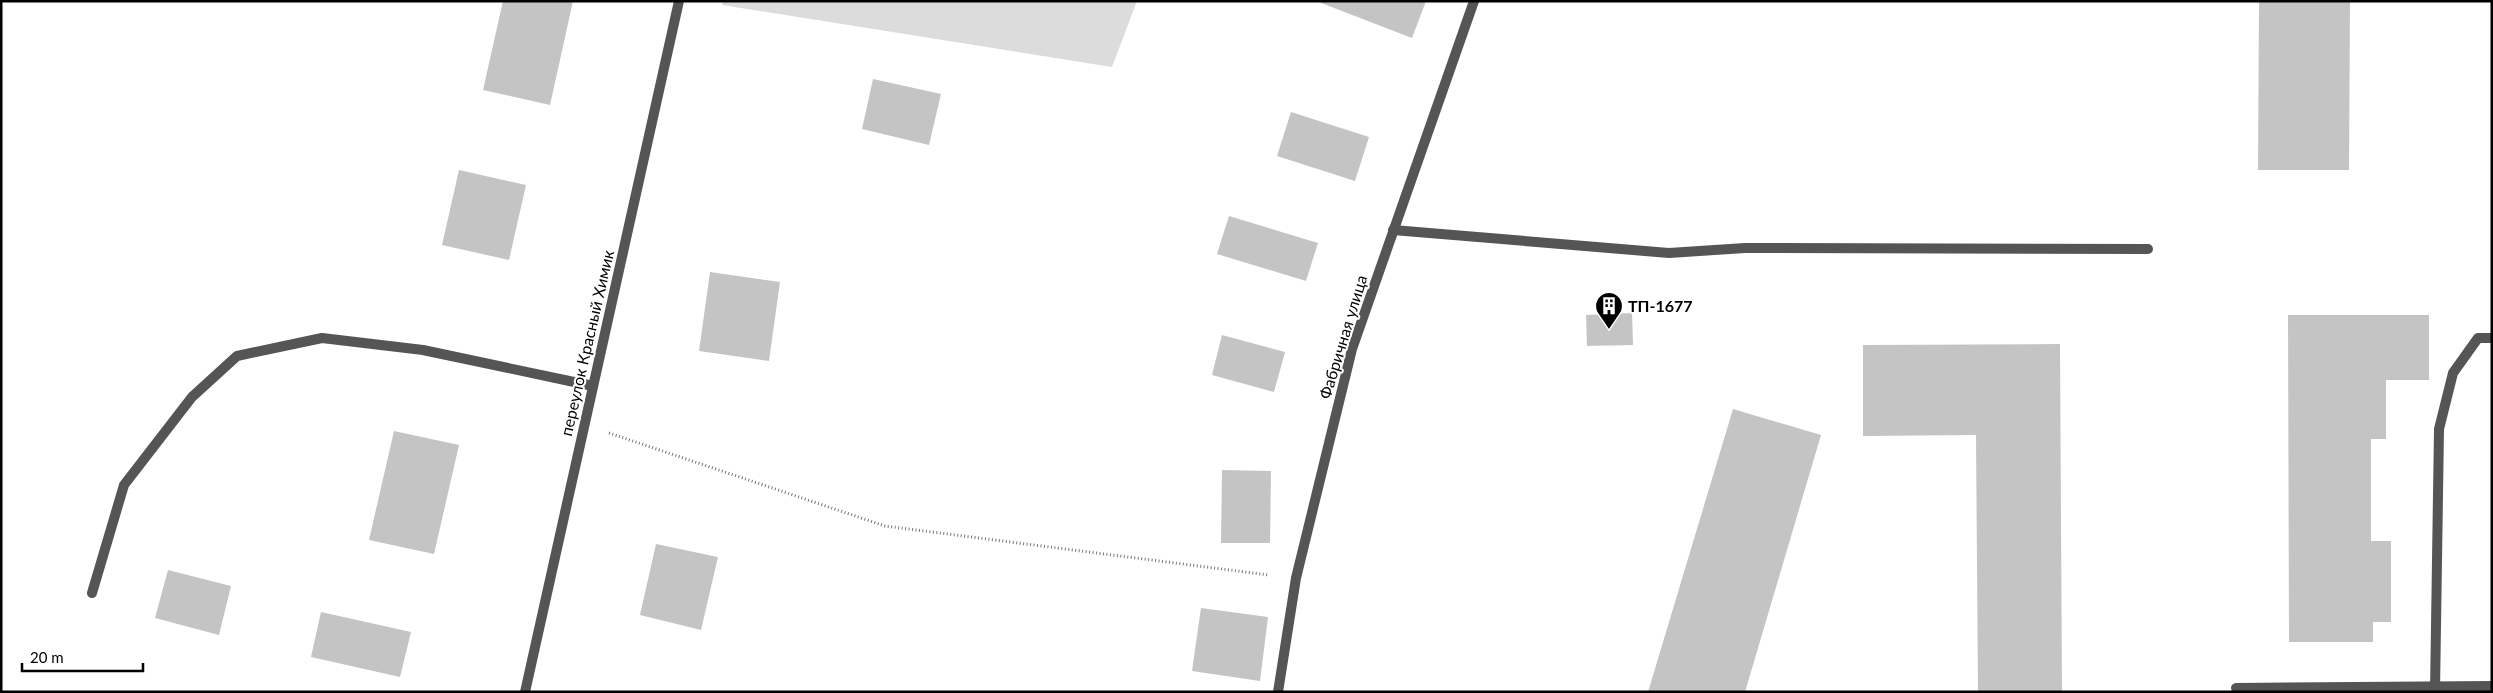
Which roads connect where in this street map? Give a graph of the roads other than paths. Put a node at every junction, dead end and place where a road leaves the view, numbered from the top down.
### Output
1 (679, 1) edge
2 (1474, 1) edge
3 (1393, 230) junction
4 (2148, 249) dead end
5 (2492, 338) edge
6 (594, 386) junction
7 (92, 593) dead end
8 (2492, 686) edge
9 (2236, 688) dead end
10 (2435, 689) edge
11 (525, 692) edge
12 (1278, 692) edge

1 - 6 street, переулок Красный Химик
2 - 3 street, Фабричная улица
3 - 4 street
3 - 12 street, Фабричная улица
5 - 10 street
6 - 7 street
6 - 11 street, переулок Красный Химик
8 - 10 street
9 - 10 street

